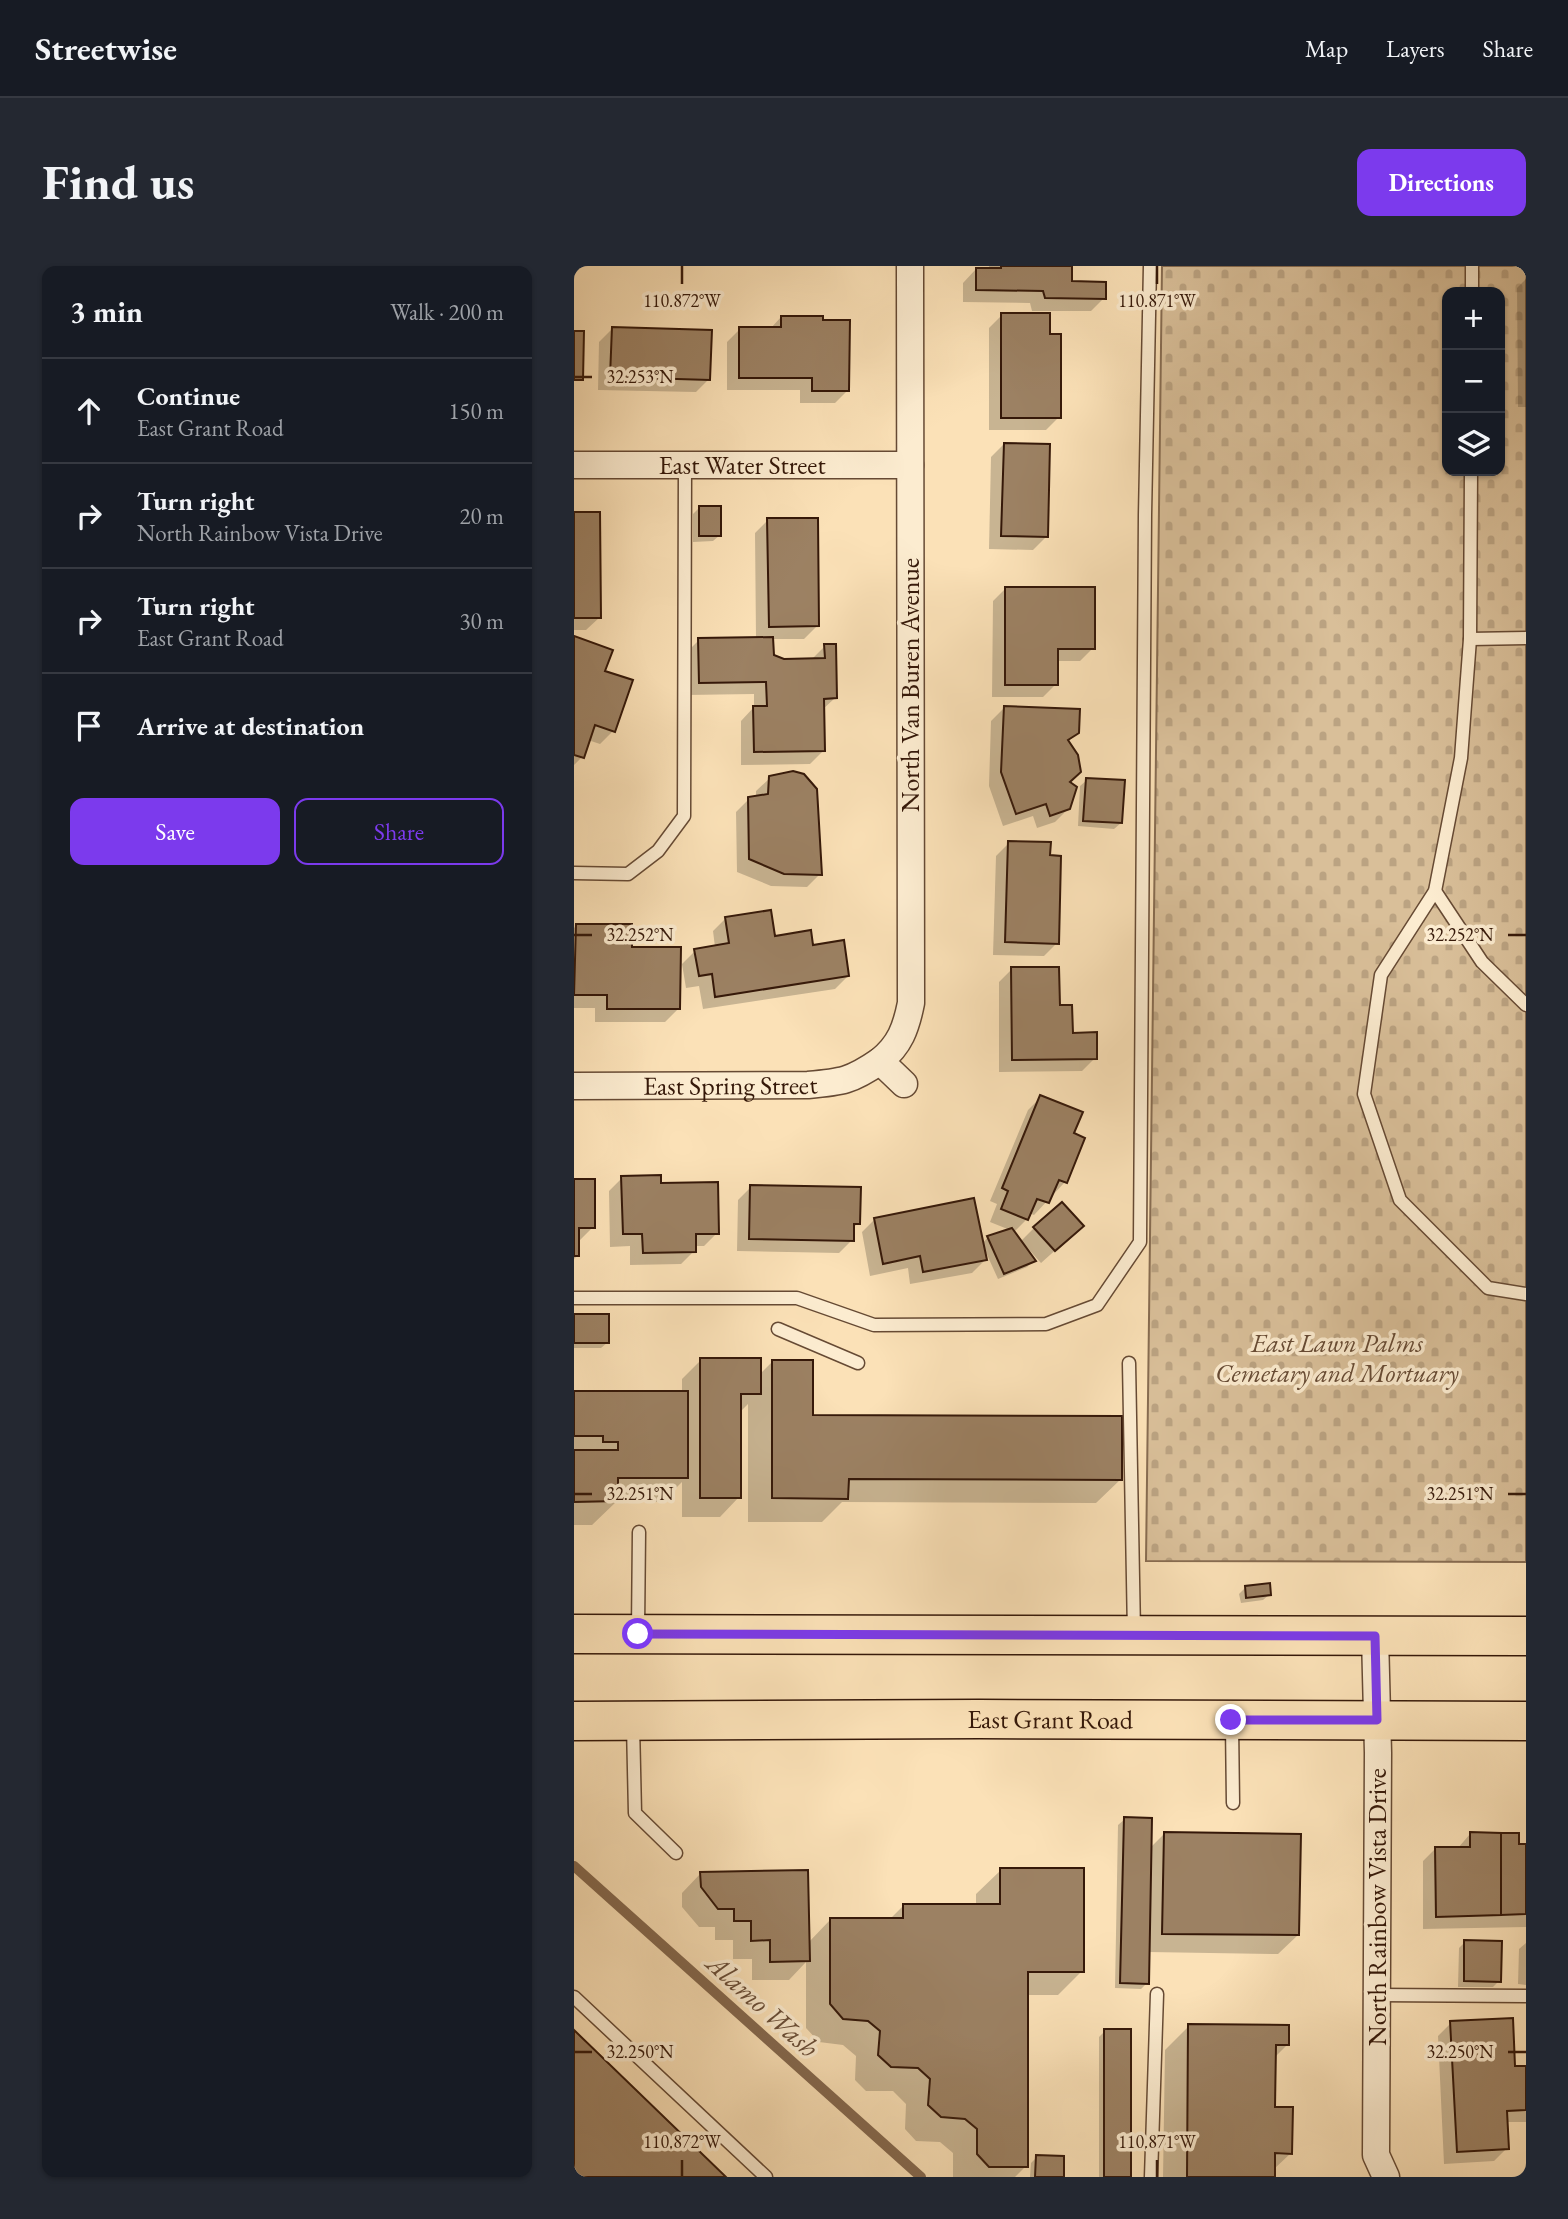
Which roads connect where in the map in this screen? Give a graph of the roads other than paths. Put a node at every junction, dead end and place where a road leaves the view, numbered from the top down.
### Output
1 (910, 266) edge
2 (1150, 266) edge
3 (1472, 266) edge
4 (1472, 287) edge
5 (574, 465) edge
6 (685, 465) junction
7 (910, 465) junction
8 (1471, 476) edge
9 (1526, 638) edge
10 (1470, 639) junction
11 (574, 873) edge
12 (1435, 891) junction
13 (1526, 1005) edge
14 (880, 1061) junction
15 (904, 1084) dead end
16 (574, 1086) edge
17 (1526, 1294) edge
18 (574, 1298) edge
19 (778, 1329) dead end
20 (858, 1363) dead end
21 (1129, 1363) dead end
22 (639, 1532) dead end
23 (574, 1634) edge
24 (638, 1634) junction
25 (1134, 1636) junction
26 (1375, 1636) junction
27 (1526, 1636) edge
28 (1231, 1720) junction
29 (1377, 1720) junction
30 (574, 1721) edge
31 (633, 1721) junction
32 (1526, 1721) edge
33 (1233, 1803) dead end
34 (676, 1853) dead end
35 (1157, 1994) dead end
36 (1377, 1995) junction
37 (1526, 1996) edge
38 (574, 1997) edge
39 (766, 2177) edge
40 (1152, 2177) edge
41 (1386, 2177) edge

1 - 7 street, North Van Buren Avenue
2 - 18 lane
3 - 4 lane
5 - 6 street, East Water Street
6 - 7 street, East Water Street
6 - 11 lane
7 - 14 street, North Van Buren Avenue
8 - 10 lane
9 - 10 lane
10 - 12 lane
12 - 13 lane
12 - 17 lane
14 - 15 street
14 - 16 street, East Spring Street
19 - 20 lane
21 - 25 lane
22 - 24 lane
23 - 24 main road
24 - 25 main road
25 - 26 main road
26 - 27 main road
26 - 29 street, North Rainbow Vista Drive
28 - 29 main road, East Grant Road
28 - 31 main road, East Grant Road
28 - 33 lane
29 - 32 main road, East Grant Road
29 - 36 street, North Rainbow Vista Drive
30 - 31 main road, East Grant Road
31 - 34 lane
35 - 40 lane
36 - 37 lane
36 - 41 street, North Rainbow Vista Drive
38 - 39 lane

